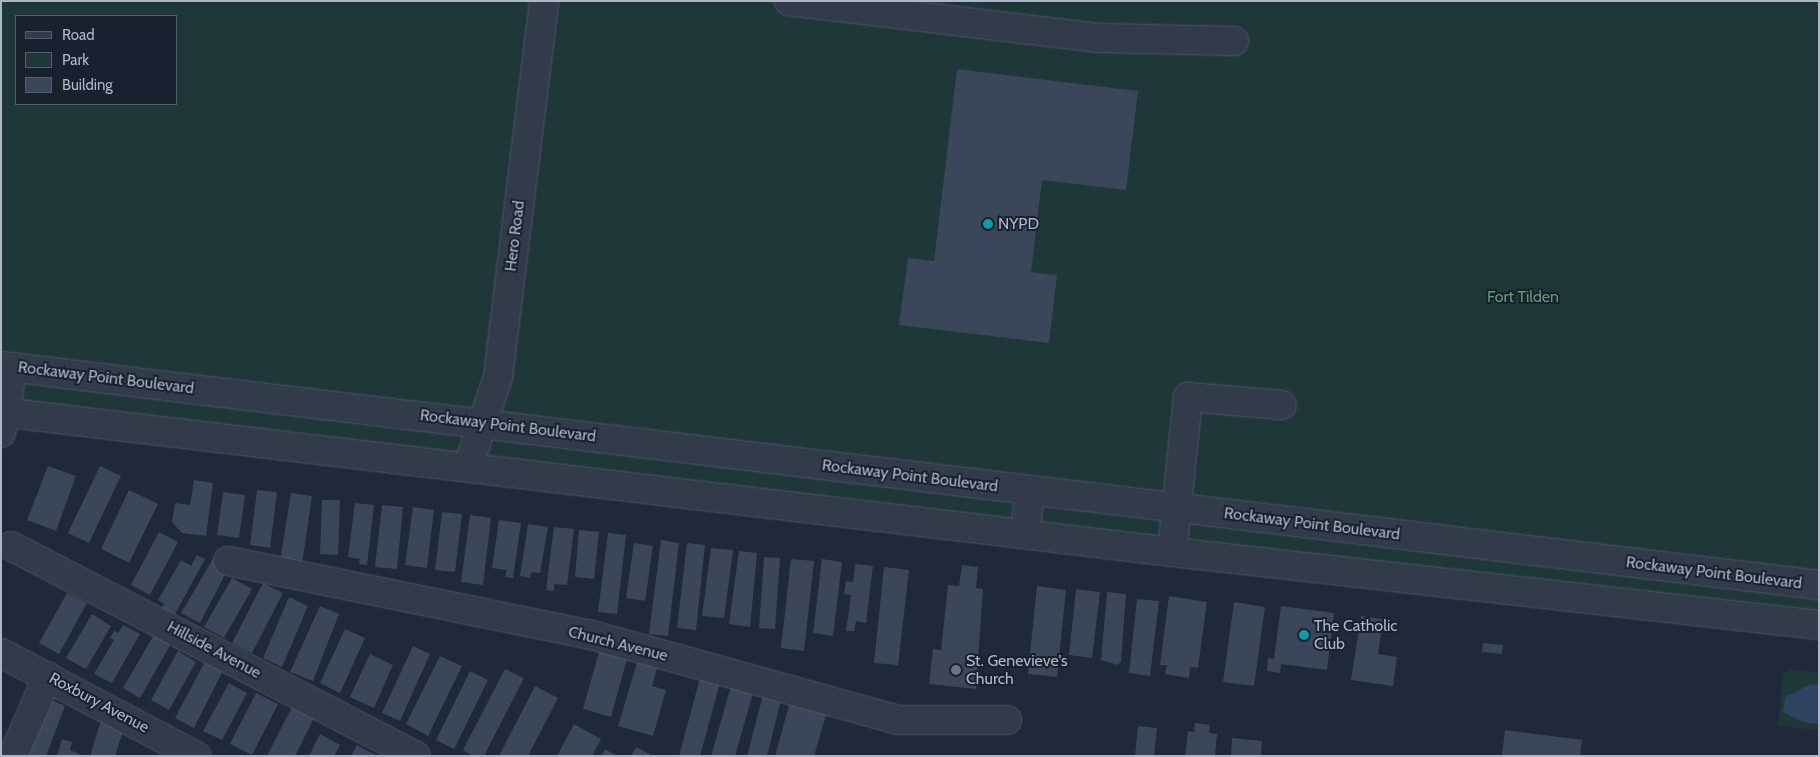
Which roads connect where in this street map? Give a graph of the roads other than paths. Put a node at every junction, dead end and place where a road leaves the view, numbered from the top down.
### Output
1 (544, 1) edge
2 (789, 1) edge
3 (1234, 41) dead end
4 (7, 366) edge
5 (1282, 405) dead end
6 (2, 419) edge
7 (485, 424) junction
8 (468, 467) junction
9 (1030, 490) junction
10 (1177, 508) junction
11 (1026, 534) junction
12 (11, 546) dead end
13 (1172, 552) junction
14 (1564, 554) junction
15 (228, 561) dead end
16 (1700, 571) junction
17 (1819, 585) edge
18 (1560, 594) junction
19 (1694, 610) junction
20 (1819, 625) edge
21 (1, 653) edge
22 (48, 676) junction
23 (1007, 720) dead end
24 (13, 756) edge
25 (196, 756) edge
26 (416, 756) edge

1 - 7 street, Hero Road
2 - 3 street
4 - 6 street
4 - 7 street, Rockaway Point Boulevard
5 - 10 street
6 - 8 street
7 - 8 street, Hero Road
7 - 9 street, Rockaway Point Boulevard
8 - 11 street
9 - 10 street, Rockaway Point Boulevard
9 - 11 street
10 - 13 street
10 - 14 street, Rockaway Point Boulevard
11 - 13 street
12 - 26 street, Hillside Avenue
13 - 18 street
14 - 16 street, Rockaway Point Boulevard
14 - 18 street
15 - 23 street, Church Avenue
16 - 17 street, Rockaway Point Boulevard
16 - 19 street
18 - 19 street
19 - 20 street
21 - 22 street, Roxbury Avenue
22 - 24 street
22 - 25 street, Roxbury Avenue

